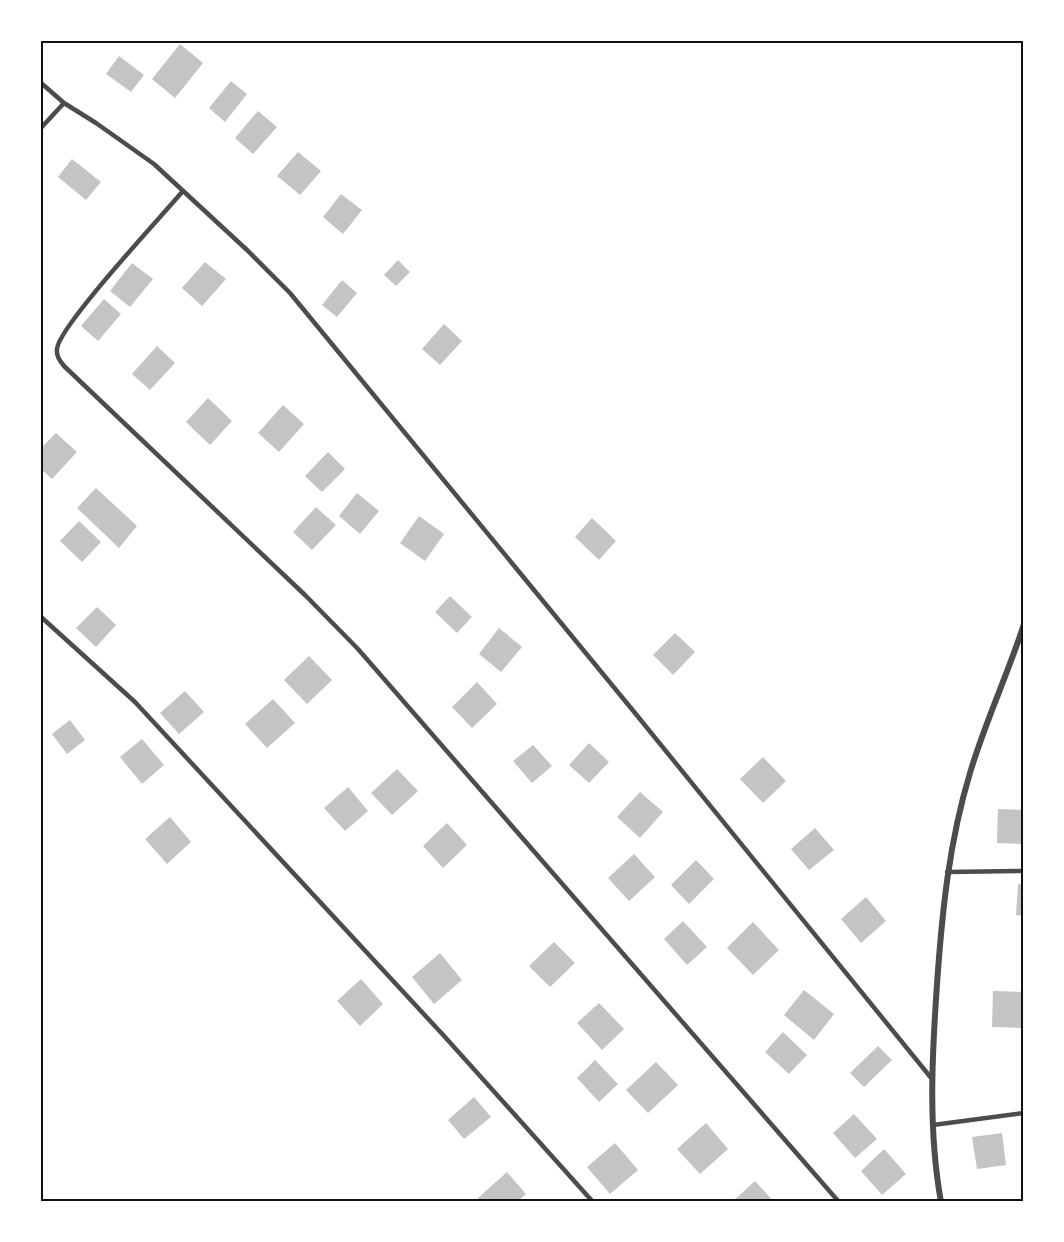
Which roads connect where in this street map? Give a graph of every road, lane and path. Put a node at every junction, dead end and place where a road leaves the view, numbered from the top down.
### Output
1 (40, 82) edge
2 (64, 104) junction
3 (40, 129) edge
4 (182, 192) junction
5 (40, 616) edge
6 (1023, 624) edge
7 (1023, 871) edge
8 (947, 872) junction
9 (932, 1079) junction
10 (1023, 1113) edge
11 (933, 1125) junction
12 (593, 1202) edge
13 (839, 1202) edge
14 (941, 1202) edge

1 - 2 lane
2 - 3 lane
2 - 4 lane
4 - 9 lane
4 - 13 lane
5 - 12 lane
6 - 8 street
7 - 8 lane
8 - 9 street
9 - 11 street
10 - 11 lane
11 - 14 street

